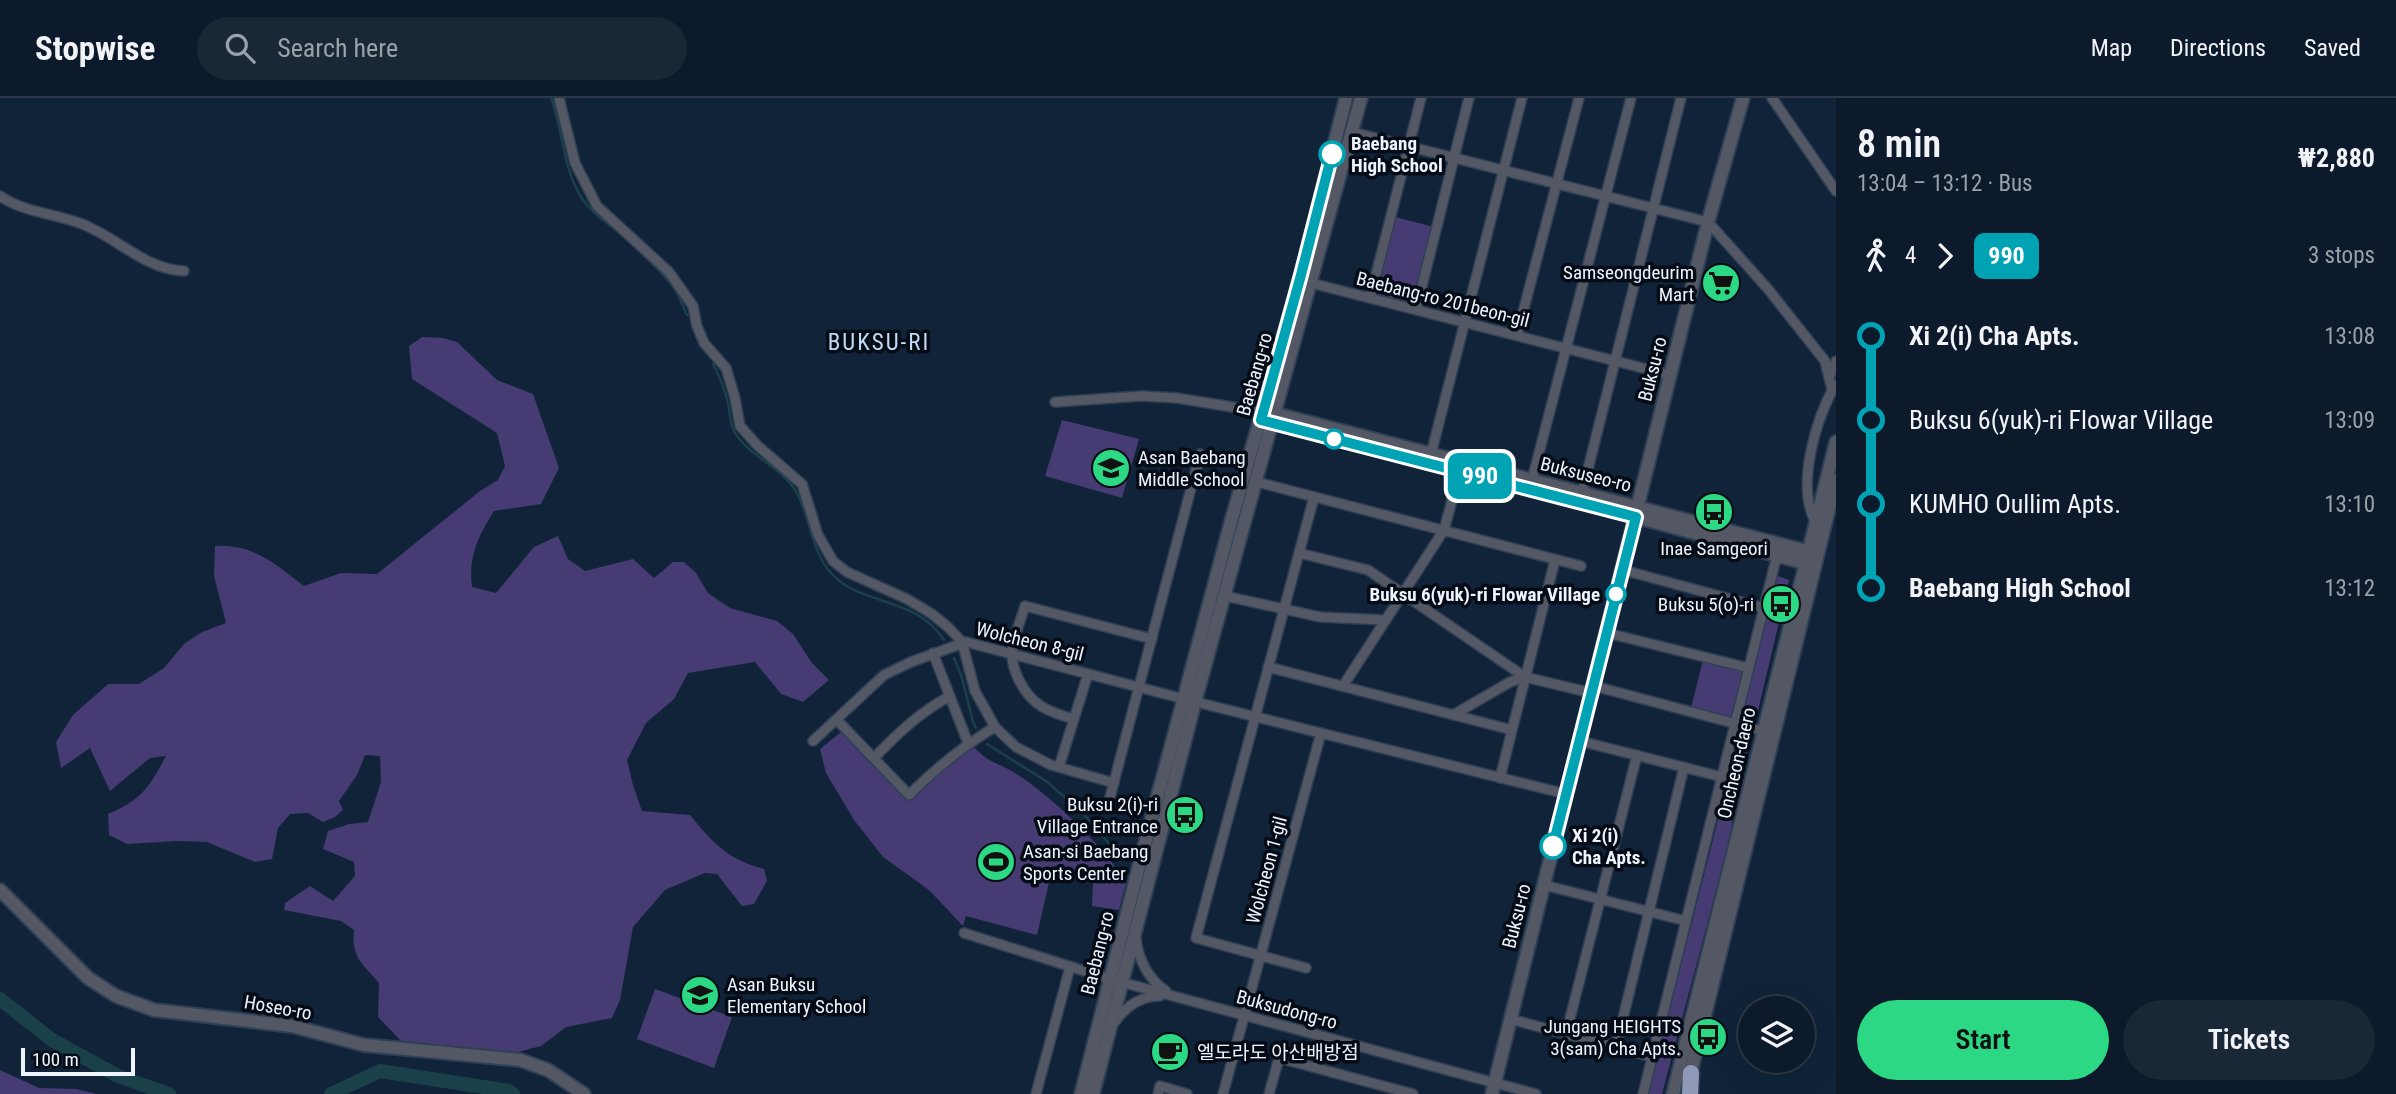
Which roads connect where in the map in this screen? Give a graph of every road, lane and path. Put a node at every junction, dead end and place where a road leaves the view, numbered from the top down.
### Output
1 (559, 98) edge
2 (1346, 98) edge
3 (1361, 98) edge
4 (1421, 98) edge
5 (1469, 98) edge
6 (1522, 98) edge
7 (1578, 98) edge
8 (1631, 98) edge
9 (1681, 98) edge
10 (1742, 98) edge
11 (1772, 98) edge
12 (1352, 132) junction
13 (1409, 146) junction
14 (1454, 158) junction
15 (1503, 170) junction
16 (1556, 183) junction
17 (1836, 191) edge
18 (0, 195) edge
19 (1605, 196) junction
20 (1654, 208) junction
21 (1708, 222) junction
22 (184, 271) dead end
23 (1311, 283) junction
24 (1370, 298) junction
25 (1416, 310) junction
26 (1464, 322) junction
27 (1517, 335) junction
28 (1566, 348) junction
29 (1615, 361) junction
30 (1836, 361) edge
31 (1670, 375) junction
32 (1832, 384) edge
33 (1055, 402) dead end
34 (1267, 416) junction
35 (1836, 442) edge
36 (1200, 454) dead end
37 (1431, 454) junction
38 (1810, 456) junction
39 (1830, 466) junction
40 (1460, 471) junction
41 (1532, 480) junction
42 (1836, 480) edge
43 (1257, 482) junction
44 (1582, 493) junction
45 (1314, 497) junction
46 (1637, 512) junction
47 (1815, 521) junction
48 (1444, 530) junction
49 (1299, 553) junction
50 (1777, 555) junction
51 (1811, 558) junction
52 (1555, 560) junction
53 (1581, 566) dead end
54 (1623, 569) junction
55 (1402, 593) junction
56 (1225, 596) junction
57 (1764, 608) junction
58 (1284, 610) junction
59 (1385, 620) junction
60 (1607, 634) junction
61 (1153, 639) junction
62 (962, 642) junction
63 (933, 653) junction
64 (1012, 653) junction
65 (1268, 667) junction
66 (1749, 667) junction
67 (1088, 674) junction
68 (1525, 677) junction
69 (1343, 686) junction
70 (1140, 688) junction
71 (1593, 689) junction
72 (950, 696) junction
73 (1189, 701) junction
74 (1453, 715) junction
75 (1255, 717) junction
76 (1074, 719) junction
77 (837, 720) junction
78 (1735, 723) junction
79 (995, 727) junction
80 (1512, 730) junction
81 (1763, 731) junction
82 (1321, 733) junction
83 (813, 741) dead end
84 (1580, 741) junction
85 (968, 743) junction
86 (1637, 755) junction
87 (874, 758) junction
88 (1059, 767) junction
89 (1684, 767) junction
90 (1722, 777) junction
91 (1500, 778) junction
92 (1114, 783) junction
93 (1566, 794) junction
94 (1109, 801) dead end
95 (1544, 885) junction
96 (0, 890) edge
97 (1600, 899) junction
98 (1649, 911) junction
99 (1686, 921) junction
100 (1135, 930) junction
101 (964, 933) dead end
102 (1261, 956) junction
103 (1070, 967) junction
104 (1306, 968) dead end
105 (1116, 980) junction
106 (1173, 996) junction
107 (1244, 1016) junction
108 (1510, 1019) junction
109 (1566, 1034) junction
110 (1107, 1037) junction
111 (1616, 1047) junction
112 (1652, 1056) junction
113 (1691, 1073) joint
114 (1493, 1089) edge
115 (584, 1094) edge
116 (1036, 1094) edge
117 (1081, 1094) edge
118 (1093, 1094) edge
119 (1158, 1094) edge
120 (1187, 1094) edge
121 (1223, 1094) edge
122 (1269, 1094) edge
123 (1413, 1094) edge
124 (1536, 1094) edge
125 (1643, 1094) edge
126 (1673, 1094) edge
127 (1688, 1094) edge

1 - 62 street
2 - 34 street, Baebang-ro
3 - 12 street, Baebang-ro
4 - 13 street
5 - 14 street
6 - 15 street
7 - 16 street
8 - 19 street
9 - 20 street
10 - 21 street, Buksu-ro
11 - 17 street
12 - 13 street
12 - 23 street, Baebang-ro
13 - 14 street
13 - 24 street
14 - 15 street
14 - 25 street
15 - 16 street
15 - 26 street
16 - 19 street
16 - 27 street
18 - 22 street
19 - 20 street
19 - 28 street
20 - 21 street
20 - 29 street
21 - 31 street, Buksu-ro
21 - 32 street
23 - 24 street, Baebang-ro 201beon-gil
23 - 34 street, Baebang-ro
24 - 25 street, Baebang-ro 201beon-gil
25 - 26 street, Baebang-ro 201beon-gil
26 - 27 street, Baebang-ro 201beon-gil
26 - 37 street
27 - 28 street, Baebang-ro 201beon-gil
28 - 29 street, Baebang-ro 201beon-gil
28 - 41 street
29 - 31 street, Baebang-ro 201beon-gil
29 - 44 street
30 - 32 street
31 - 46 street, Buksu-ro
32 - 38 street
33 - 34 street
34 - 37 street, Buksuseo-ro
34 - 40 street, Buksuseo-ro
34 - 43 street, Baebang-ro
34 - 73 street, Baebang-ro
35 - 39 street, Oncheon-daero
36 - 61 street
37 - 41 street, Buksuseo-ro
38 - 39 street
38 - 47 street
39 - 47 street, Oncheon-daero
40 - 46 street, Buksuseo-ro
40 - 48 street
41 - 44 street, Buksuseo-ro
42 - 51 street, Oncheon-daero
43 - 45 street
43 - 56 street, Baebang-ro
44 - 46 street, Buksuseo-ro
45 - 48 street
45 - 49 street
46 - 50 street, Buksuseo-ro
46 - 51 street, Buksuseo-ro
46 - 54 street, Buksu-ro
47 - 51 street, Oncheon-daero
48 - 52 street
48 - 55 street
49 - 55 street
49 - 58 street
50 - 51 street, Buksuseo-ro
50 - 57 street
51 - 81 street, Oncheon-daero
51 - 113 street, Oncheon-daero
52 - 53 street
52 - 68 street
54 - 57 street
54 - 60 street, Buksu-ro
55 - 59 street
55 - 68 street
56 - 58 street
56 - 73 street, Baebang-ro
57 - 66 street
58 - 59 street
58 - 65 street
59 - 69 street
60 - 66 street
60 - 71 street, Buksu-ro
61 - 64 street
61 - 70 street
62 - 63 street, Wolcheon 8-gil
62 - 64 street, Wolcheon 8-gil
62 - 79 street
63 - 72 street
63 - 77 street, Wolcheon 8-gil
64 - 67 street, Wolcheon 8-gil
64 - 76 street
65 - 69 street
65 - 75 street
66 - 78 street
67 - 70 street, Wolcheon 8-gil
67 - 76 street
68 - 71 street
68 - 74 street
68 - 80 street
69 - 74 street
70 - 73 street, Wolcheon 8-gil
70 - 92 street
71 - 78 street
71 - 84 street, Buksu-ro
72 - 85 street
72 - 87 street
73 - 75 street
73 - 100 street, Baebang-ro
73 - 105 street, Baebang-ro
74 - 80 street
75 - 82 street
75 - 102 street
76 - 88 street
77 - 83 street, Wolcheon 8-gil
77 - 87 street
78 - 81 street
78 - 90 street
79 - 85 street
79 - 88 street
80 - 91 street
81 - 126 street, Oncheon-daero
82 - 91 street
82 - 102 street, Wolcheon 1-gil
84 - 86 street
84 - 93 street, Buksu-ro
85 - 87 street
86 - 89 street
86 - 97 street
88 - 92 street
89 - 90 street
89 - 98 street
90 - 99 street
91 - 93 street
92 - 94 street
93 - 95 street, Buksu-ro
95 - 97 street
95 - 108 street, Buksu-ro
96 - 115 street, Hoseo-ro
97 - 98 street
97 - 109 street
98 - 99 street
98 - 111 street
99 - 112 street
100 - 105 street, Baebang-ro
100 - 106 street
101 - 103 street, Buksudong-ro
102 - 104 street
102 - 107 street, Wolcheon 1-gil
103 - 105 street, Buksudong-ro
103 - 116 street
105 - 106 street, Buksudong-ro
105 - 110 street, Baebang-ro
105 - 117 street, Baebang-ro
106 - 107 street, Buksudong-ro
106 - 110 street
107 - 114 street, Buksudong-ro
107 - 121 street, Wolcheon 1-gil
108 - 109 street
108 - 114 street, Buksu-ro
109 - 111 street
110 - 118 street, Baebang-ro
111 - 112 street
112 - 125 street
113 - 127 highway
114 - 124 street, Buksudong-ro
119 - 120 street
122 - 123 street

